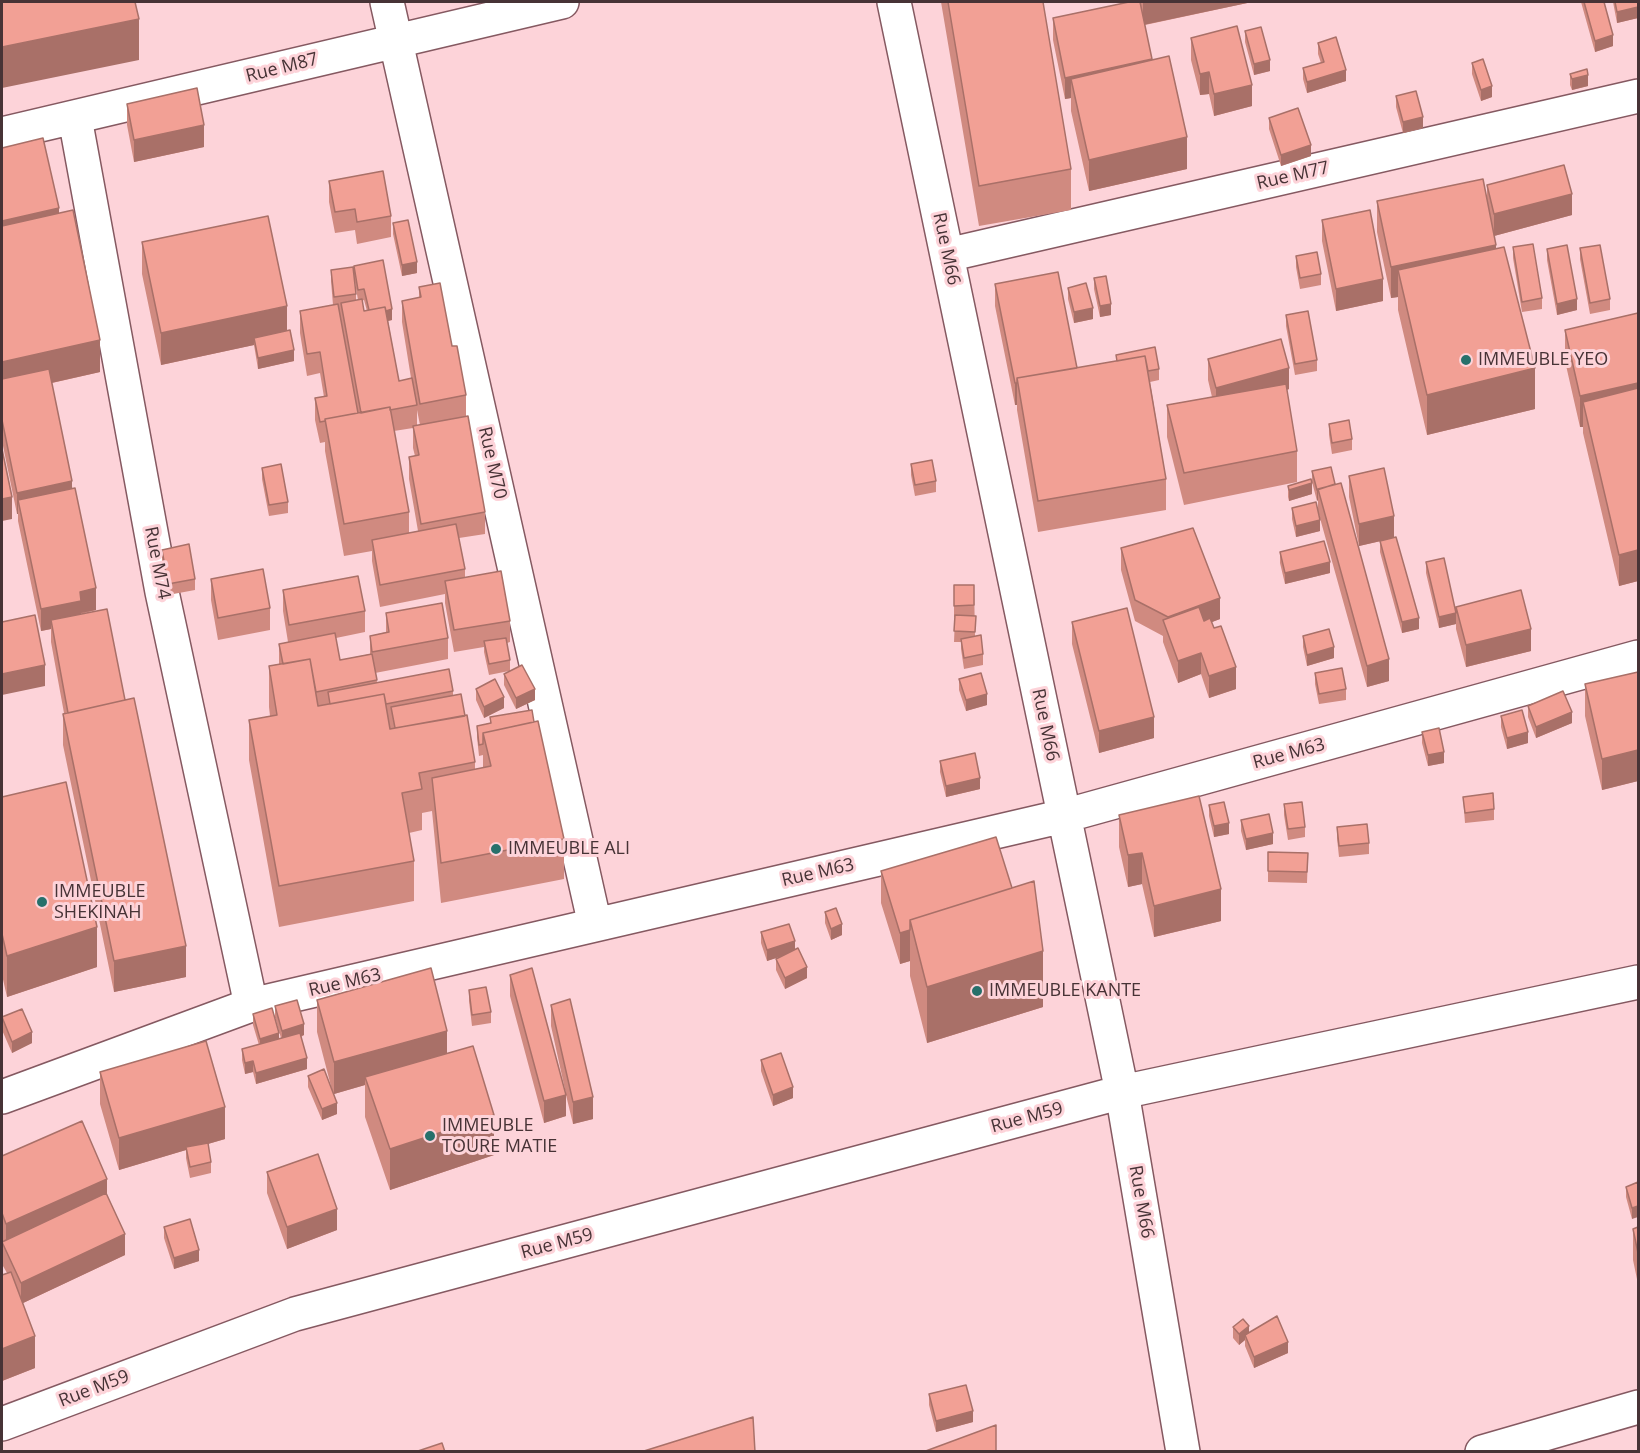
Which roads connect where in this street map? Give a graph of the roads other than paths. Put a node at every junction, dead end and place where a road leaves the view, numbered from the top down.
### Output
1 (387, 2) edge
2 (562, 2) edge
3 (894, 2) edge
4 (397, 39) junction
5 (1638, 96) edge
6 (75, 118) junction
7 (2, 134) edge
8 (947, 255) junction
9 (1638, 657) edge
10 (1064, 816) junction
11 (595, 926) junction
12 (1638, 982) edge
13 (250, 1005) junction
14 (1122, 1092) junction
15 (2, 1097) edge
16 (1638, 1407) edge
17 (2, 1424) edge
18 (1183, 1452) edge
19 (1482, 1452) edge

1 - 4 street, Rue M70
2 - 4 street, Rue M87
3 - 8 street, Rue M66
4 - 6 street, Rue M87
4 - 11 street, Rue M70
5 - 8 street, Rue M77
6 - 7 street, Rue M87
6 - 13 street, Rue M74
8 - 10 street, Rue M66
9 - 10 street, Rue M63
10 - 11 street, Rue M63
10 - 14 street, Rue M66
11 - 13 street, Rue M63
12 - 14 street, Rue M59
13 - 15 street, Rue M63
14 - 17 street, Rue M59
14 - 18 street, Rue M66
16 - 19 street

